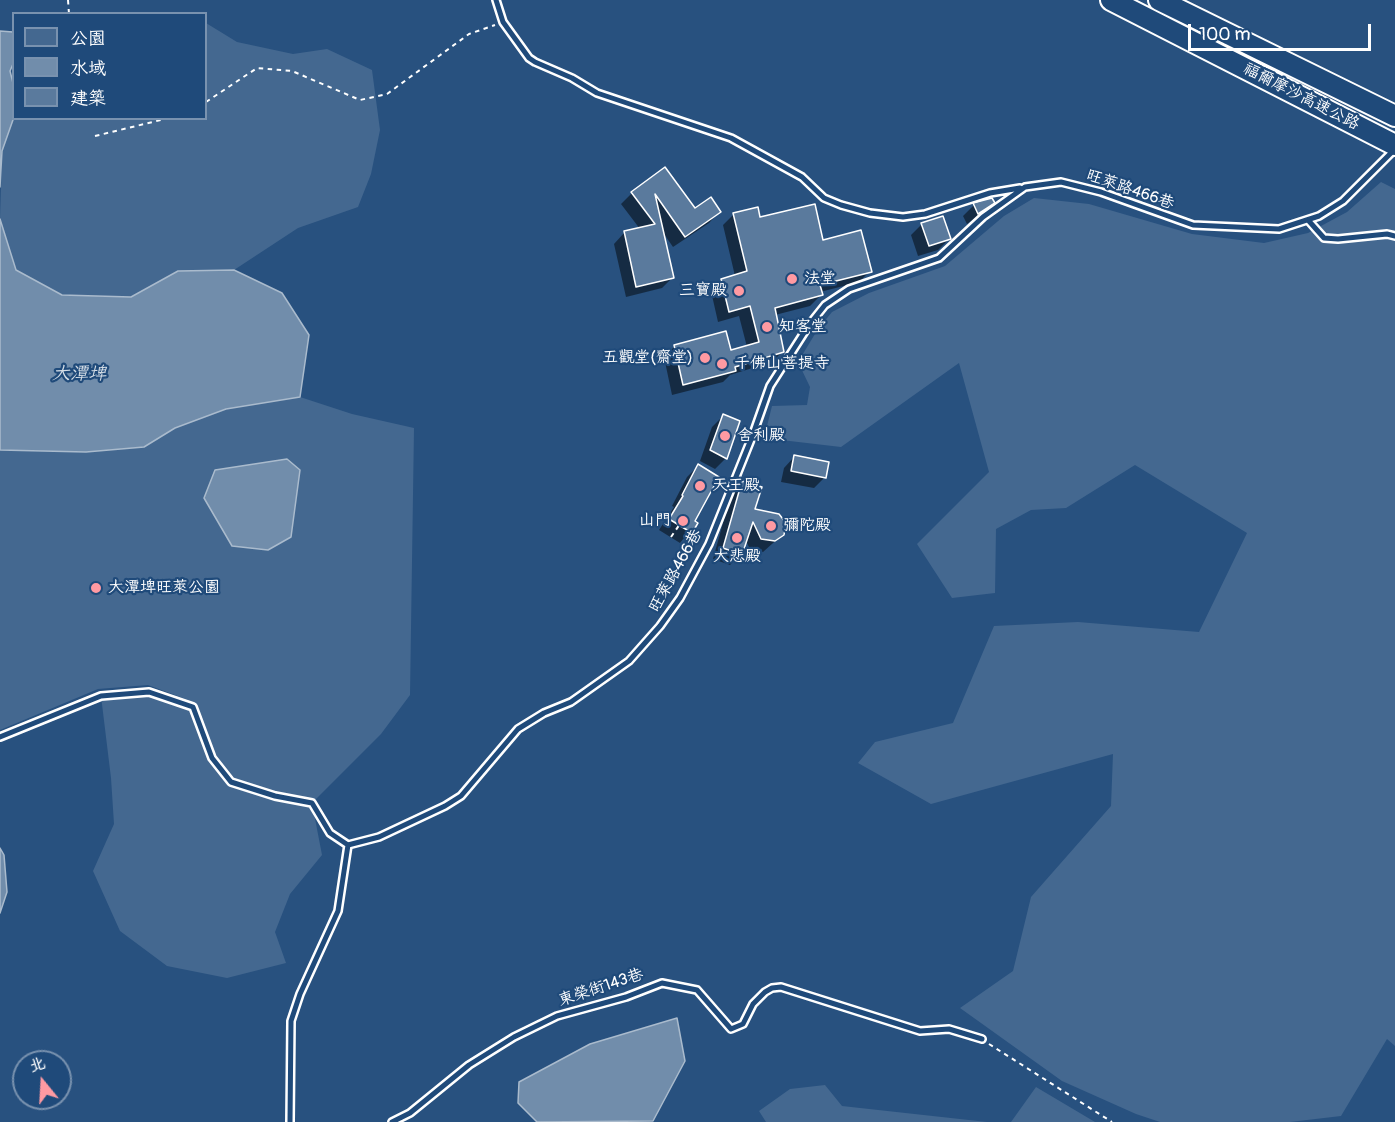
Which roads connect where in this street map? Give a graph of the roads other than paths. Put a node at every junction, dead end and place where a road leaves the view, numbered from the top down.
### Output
1 (496, 0) edge
2 (1111, 0) edge
3 (1159, 0) edge
4 (1395, 116) edge
5 (1395, 147) edge
6 (1025, 188) junction
7 (1308, 220) junction
8 (1395, 236) edge
9 (0, 737) edge
10 (348, 845) junction
11 (982, 1039) road end
12 (290, 1122) edge
13 (392, 1122) edge

1 - 6 lane
2 - 5 highway, 福爾摩沙高速公路
3 - 4 highway, 福爾摩沙高速公路
5 - 7 lane, 旺萊路466巷
6 - 7 lane, 旺萊路466巷
6 - 10 lane, 旺萊路466巷
7 - 8 lane
9 - 10 lane
10 - 12 lane
11 - 13 lane, 東榮街143巷

